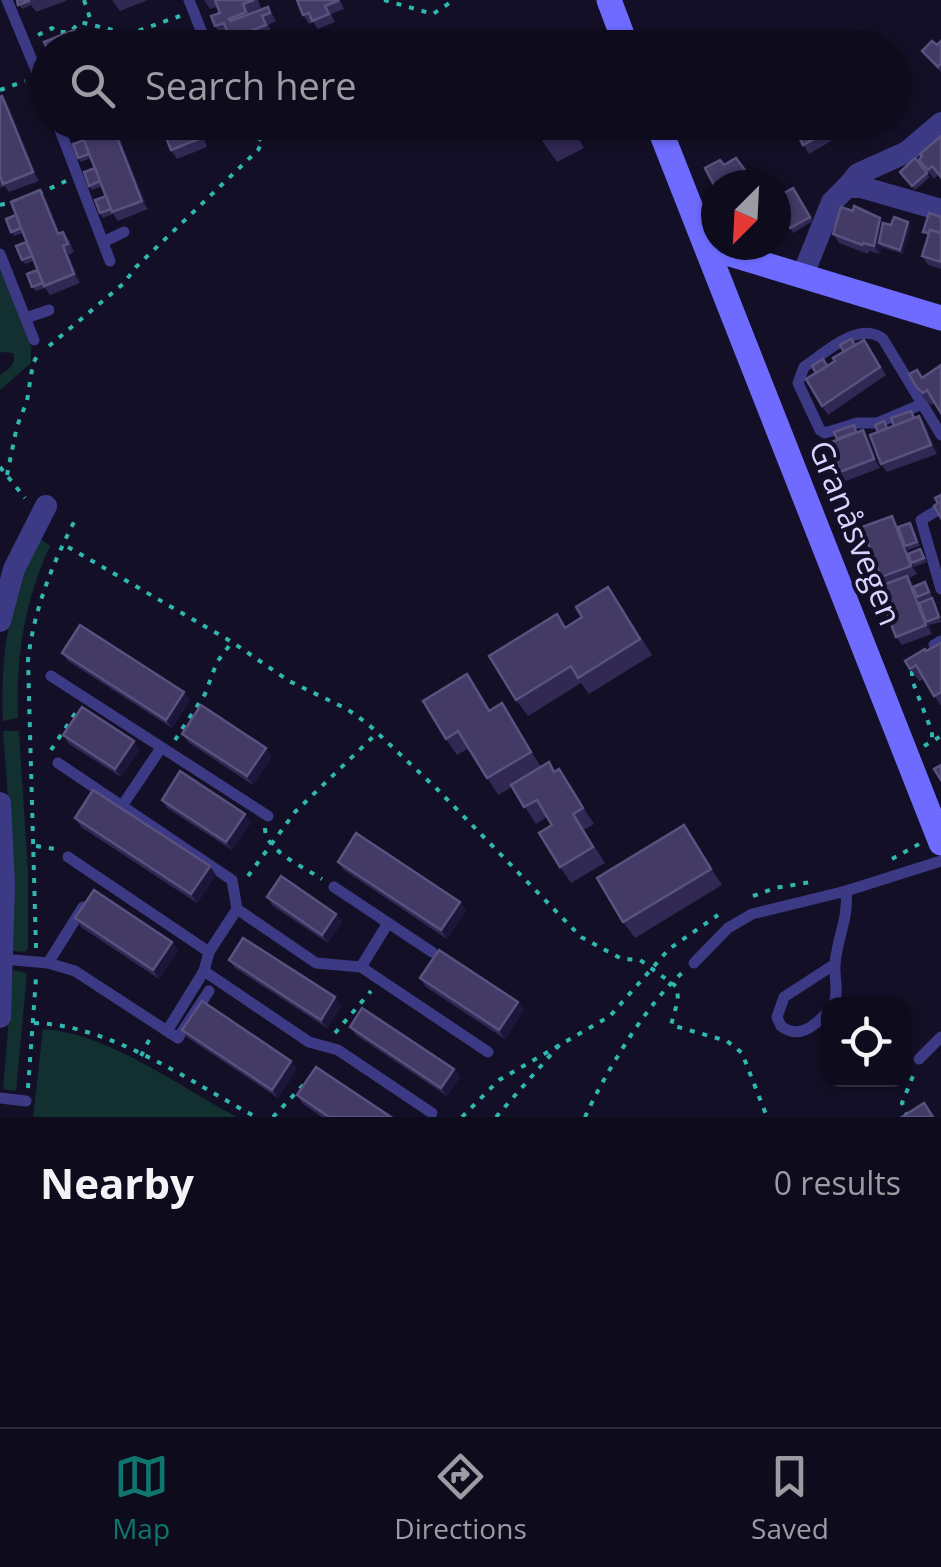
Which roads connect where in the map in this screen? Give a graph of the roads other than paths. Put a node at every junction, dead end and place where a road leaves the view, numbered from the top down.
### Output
1 (8, 0) edge
2 (609, 0) edge
3 (191, 5) edge
4 (201, 30) edge
5 (617, 30) edge
6 (30, 56) edge
7 (941, 123) edge
8 (64, 140) edge
9 (664, 140) edge
10 (847, 187) junction
11 (941, 210) edge
12 (124, 232) dead end
13 (701, 234) edge
14 (105, 241) junction
15 (0, 254) edge
16 (711, 260) edge
17 (748, 260) edge
18 (110, 261) dead end
19 (802, 277) junction
20 (48, 310) dead end
21 (26, 318) junction
22 (941, 318) edge
23 (34, 340) dead end
24 (922, 404) junction
25 (941, 435) edge
26 (37, 507) road end
27 (941, 508) edge
28 (941, 589) edge
29 (0, 621) edge
30 (51, 676) dead end
31 (164, 750) junction
32 (52, 761) road end
33 (0, 803) edge
34 (122, 806) junction
35 (268, 816) dead end
36 (941, 843) edge
37 (68, 858) dead end
38 (941, 860) edge
39 (334, 888) road end
40 (846, 891) junction
41 (91, 894) edge
42 (238, 910) junction
43 (388, 923) junction
44 (209, 952) junction
45 (432, 952) edge
46 (3, 960) junction
47 (42, 962) junction
48 (694, 963) road end
49 (835, 964) junction
50 (360, 967) junction
51 (204, 972) junction
52 (209, 991) dead end
53 (836, 997) edge
54 (0, 1017) edge
55 (821, 1018) edge
56 (167, 1031) junction
57 (941, 1038) edge
58 (488, 1052) dead end
59 (917, 1063) road end
60 (0, 1098) edge
61 (26, 1101) road end
62 (432, 1114) dead end

1 - 6 lane
2 - 5 street
3 - 4 lane
7 - 10 street
8 - 14 lane
9 - 13 street, Granåsvegen
10 - 11 street
10 - 19 street
12 - 14 lane
14 - 18 lane
15 - 21 lane
16 - 36 street, Granåsvegen
17 - 19 street
19 - 22 street
20 - 21 lane
21 - 23 lane
24 - 24 lane
24 - 25 lane
26 - 29 street
27 - 28 lane
30 - 31 lane
31 - 34 lane
31 - 35 lane
32 - 34 lane
33 - 46 street
34 - 42 lane
37 - 44 lane
38 - 40 lane
39 - 43 lane
40 - 48 lane
40 - 49 lane
41 - 47 lane
42 - 44 lane
42 - 50 lane
43 - 45 lane
43 - 50 lane
44 - 51 lane
46 - 47 lane
46 - 54 street
47 - 56 lane
49 - 53 lane
49 - 55 lane
50 - 58 lane
51 - 56 lane
51 - 62 lane
52 - 56 lane
57 - 59 lane
60 - 61 lane

